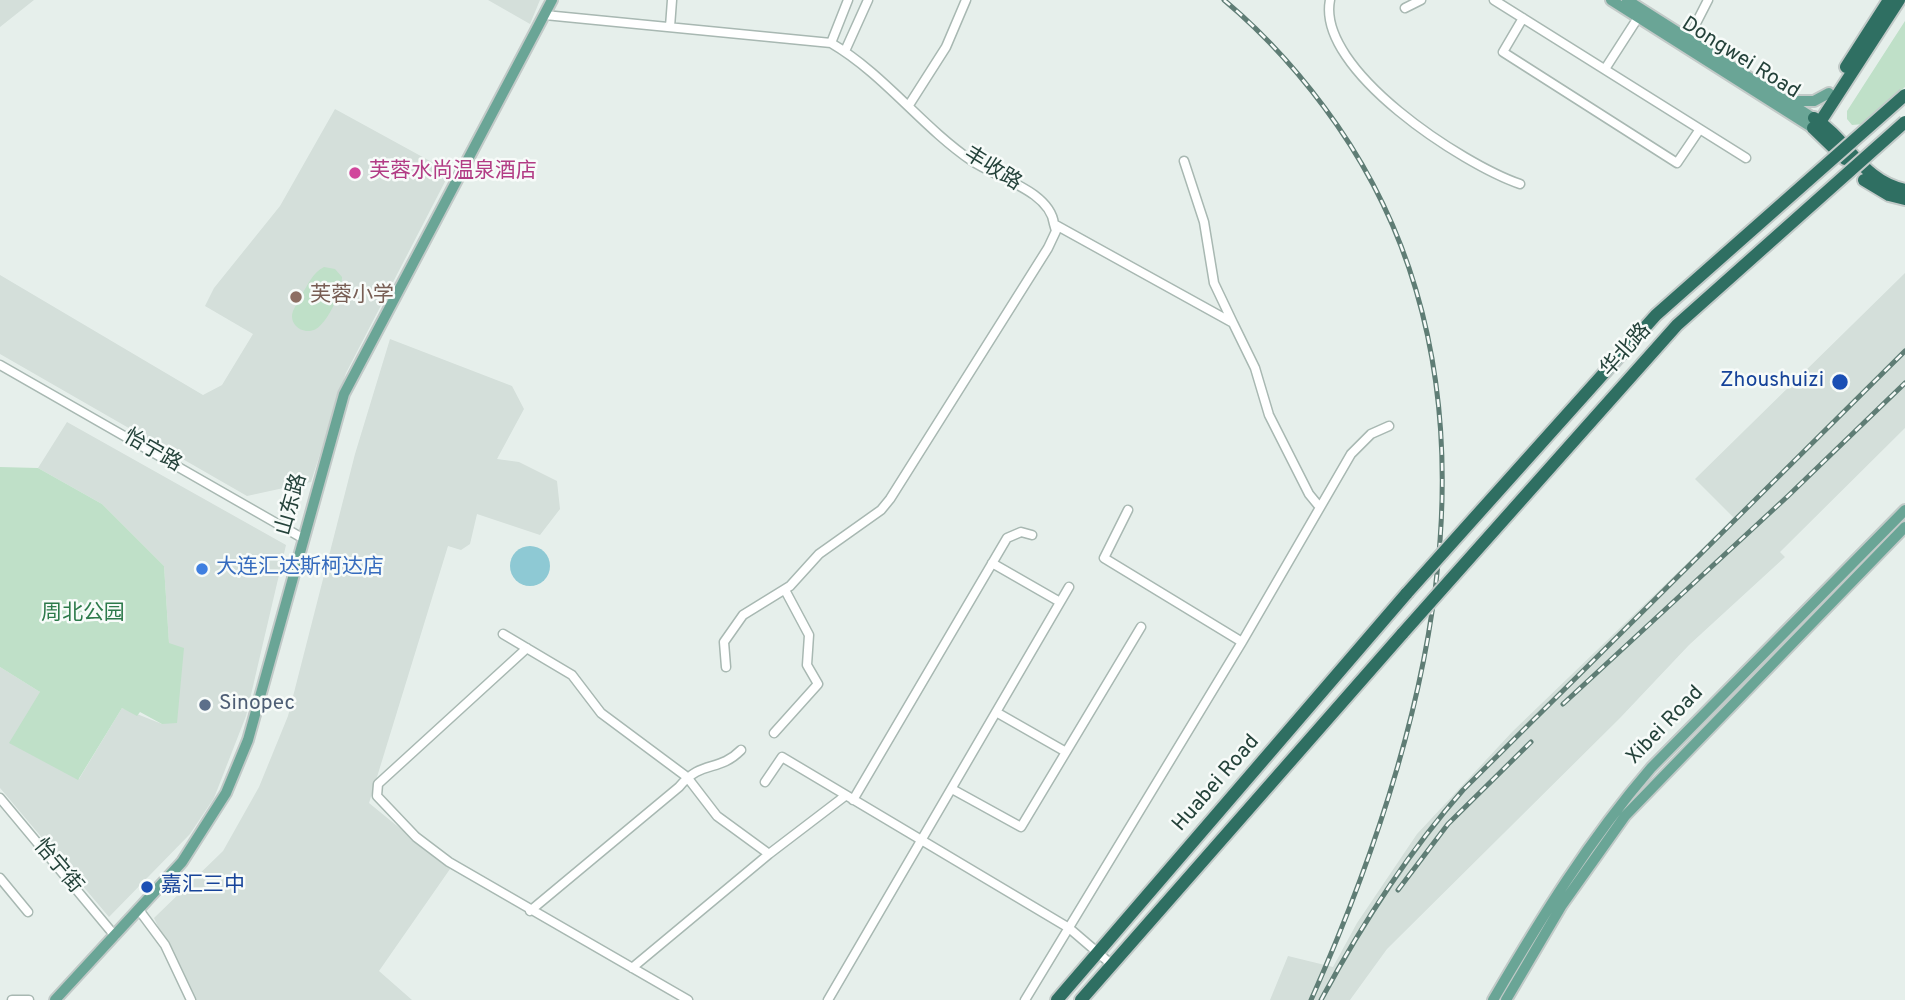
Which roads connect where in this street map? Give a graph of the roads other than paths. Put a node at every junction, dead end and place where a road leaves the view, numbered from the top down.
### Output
1 (552, 0) edge
2 (672, 0) edge
3 (848, 0) edge
4 (868, 0) edge
5 (966, 0) edge
6 (1330, 0) edge
7 (1421, 0) edge
8 (1494, 0) edge
9 (1611, 0) edge
10 (1627, 0) edge
11 (1709, 0) edge
12 (1889, 0) edge
13 (1899, 0) edge
14 (1405, 8) dead end
15 (1641, 14) junction
16 (545, 15) junction
17 (1523, 18) junction
18 (670, 27) junction
19 (1686, 42) junction
20 (831, 43) junction
21 (845, 51) junction
22 (1605, 69) junction
23 (1833, 95) junction
24 (1905, 95) edge
25 (1785, 100) junction
26 (909, 105) junction
27 (1905, 122) edge
28 (1816, 123) junction
29 (1700, 129) junction
30 (1840, 140) junction
31 (1746, 158) dead end
32 (1184, 161) dead end
33 (1520, 184) dead end
34 (1905, 190) edge
35 (1905, 199) edge
36 (1054, 224) junction
37 (1233, 323) junction
38 (0, 365) edge
39 (1389, 426) dead end
40 (1318, 505) junction
41 (1128, 510) dead end
42 (1905, 510) edge
43 (1905, 527) edge
44 (1032, 535) dead end
45 (304, 539) junction
46 (992, 563) junction
47 (1069, 587) dead end
48 (785, 590) junction
49 (1406, 593) joint
50 (1060, 602) junction
51 (1141, 627) dead end
52 (1403, 633) joint
53 (503, 634) dead end
54 (1242, 642) junction
55 (527, 648) junction
56 (726, 667) dead end
57 (996, 712) junction
58 (774, 733) dead end
59 (741, 750) dead end
60 (1066, 752) junction
61 (687, 777) junction
62 (765, 782) dead end
63 (952, 789) junction
64 (0, 798) edge
65 (849, 798) junction
66 (922, 841) junction
67 (769, 853) junction
68 (0, 878) edge
69 (139, 910) junction
70 (530, 911) junction
71 (28, 912) dead end
72 (1069, 928) junction
73 (115, 936) junction
74 (1097, 952) junction
75 (1111, 964) junction
76 (632, 968) junction
77 (12, 1000) edge
78 (29, 1000) edge
79 (55, 1000) edge
80 (191, 1000) edge
81 (688, 1000) edge
82 (828, 1000) edge
83 (1025, 1000) edge
84 (1057, 1000) edge
85 (1081, 1000) edge
86 (1493, 1000) edge
87 (1506, 1000) edge

1 - 16 main road, 山东路
2 - 18 street
3 - 20 street
4 - 21 street
5 - 26 street
6 - 33 street
7 - 14 street
8 - 17 street
9 - 15 main road, Dongwei Road
10 - 15 main road, Dongwei Road
11 - 19 street
12 - 23 highway
13 - 23 highway
15 - 19 main road, Dongwei Road
15 - 22 street
16 - 18 street, 丰收路
16 - 45 main road, 山东路
17 - 22 street
17 - 29 street
18 - 20 street, 丰收路
19 - 25 main road, Dongwei Road
19 - 28 main road, Dongwei Road
20 - 21 street, 丰收路
21 - 26 street, 丰收路
22 - 29 street
23 - 25 main road
23 - 28 highway
23 - 30 highway
24 - 49 highway, 华北路, bridge
25 - 28 main road, Dongwei Road
26 - 36 street, 丰收路
27 - 52 highway, 华北路, bridge
28 - 30 highway
28 - 35 highway
29 - 31 street
30 - 34 highway
32 - 37 street
36 - 37 street, 丰收路
36 - 48 street
37 - 40 street
38 - 45 street, 怡宁路
39 - 40 street
40 - 54 street
41 - 54 street
42 - 86 main road, Xibei Road
43 - 87 main road, Xibei Road
44 - 46 street
45 - 69 main road, 山东路
46 - 50 street
46 - 65 street
47 - 50 street
48 - 56 street
48 - 58 street
49 - 74 highway, Huabei Road
50 - 57 street
51 - 60 street
52 - 75 highway, Huabei Road
53 - 55 street
54 - 72 street
55 - 61 street
55 - 70 street
57 - 60 street
57 - 63 street
59 - 61 street
60 - 63 street
61 - 67 street
61 - 70 street
62 - 65 street
63 - 66 street
64 - 73 street, 怡宁街
65 - 66 street
65 - 67 street
66 - 72 street
66 - 82 street
67 - 76 street
68 - 71 street
69 - 73 main road, 山东路
69 - 80 street
70 - 76 street
72 - 74 street
72 - 83 street
73 - 79 main road, 山东路
74 - 75 street
74 - 84 highway, Huabei Road
75 - 85 highway, Huabei Road
76 - 81 street
77 - 78 street

